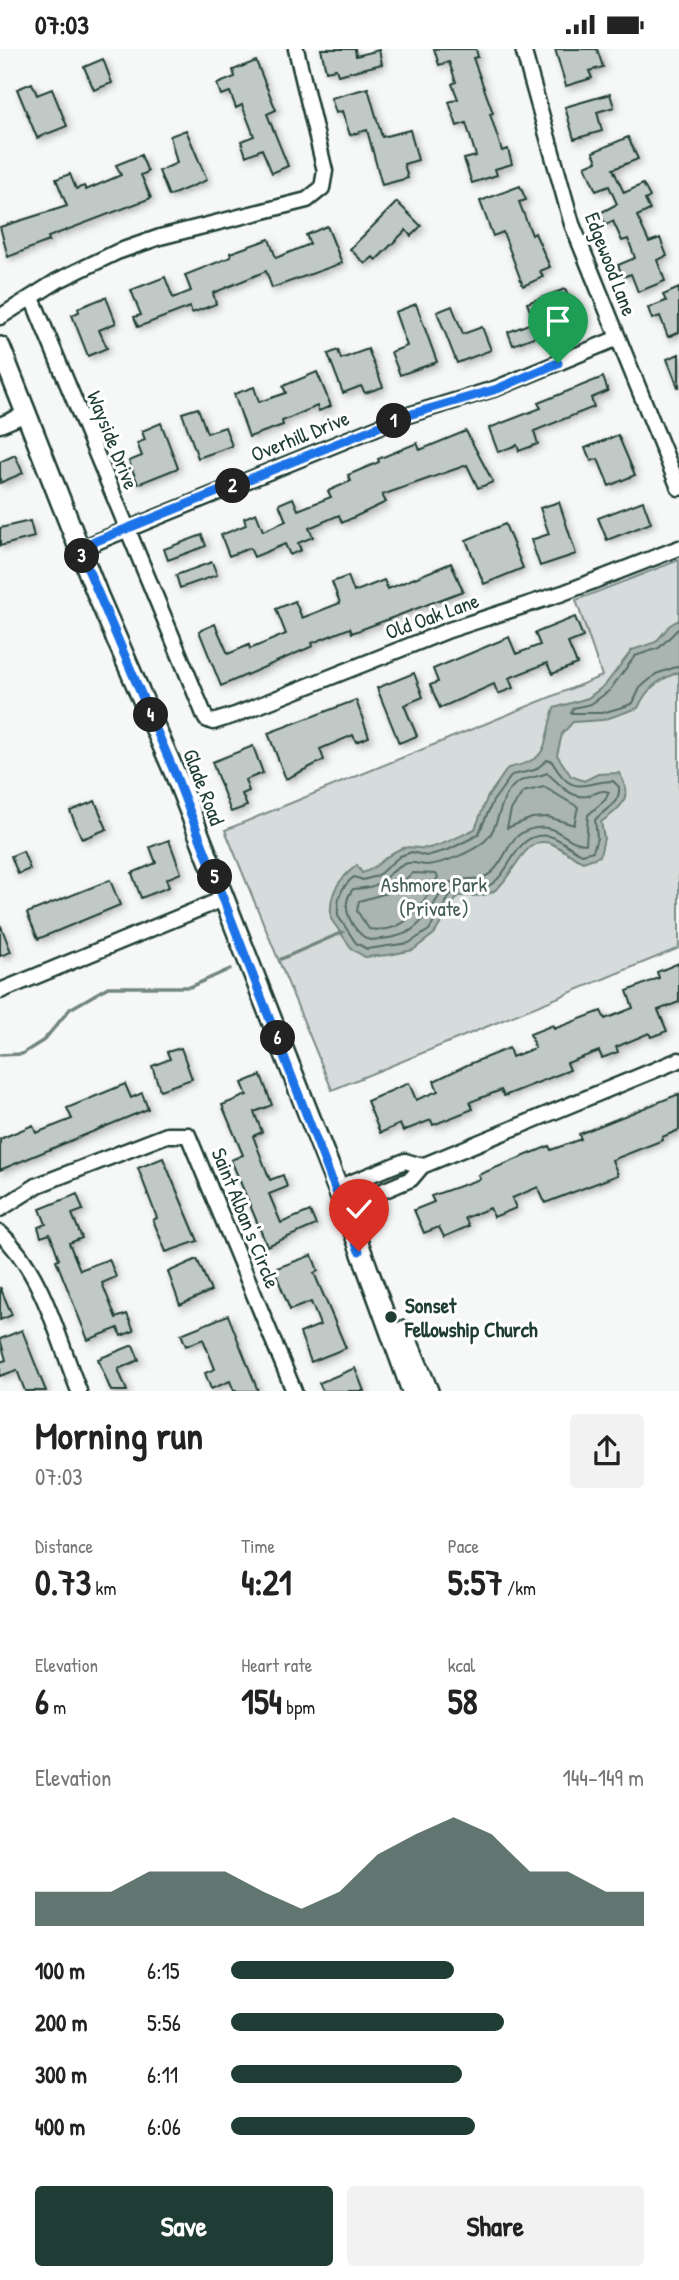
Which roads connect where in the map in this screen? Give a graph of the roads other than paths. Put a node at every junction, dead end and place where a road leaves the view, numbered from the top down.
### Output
1 (296, 49) edge
2 (523, 49) edge
3 (32, 298) junction
4 (0, 317) edge
5 (618, 338) junction
6 (0, 347) edge
7 (26, 414) junction
8 (0, 425) edge
9 (679, 488) edge
10 (127, 529) junction
11 (79, 548) junction
12 (679, 548) edge
13 (202, 714) joint
14 (223, 899) junction
15 (0, 991) edge
16 (679, 1060) edge
17 (422, 1166) junction
18 (337, 1188) junction
19 (345, 1207) junction
20 (0, 1209) edge
21 (0, 1233) edge
22 (79, 1391) edge
23 (294, 1391) edge
24 (412, 1391) edge
25 (428, 1391) edge

1 - 3 street
2 - 5 street, Edgewood Lane
3 - 4 street
3 - 10 street, Wayside Drive
5 - 9 street, Edgewood Lane
5 - 10 street, Overhill Drive
6 - 7 main road, Glade Road
7 - 8 street
7 - 11 main road, Glade Road
10 - 11 street, Overhill Drive
10 - 13 street, Wayside Drive
11 - 14 main road, Glade Road
12 - 13 street, Old Oak Lane
14 - 15 street
14 - 18 main road, Glade Road
16 - 17 street
17 - 18 street
17 - 19 street
18 - 19 main road, Glade Road
19 - 24 main road, Glade Road
19 - 25 main road, Glade Road
20 - 23 street, Saint Alban's Circle
21 - 22 street

